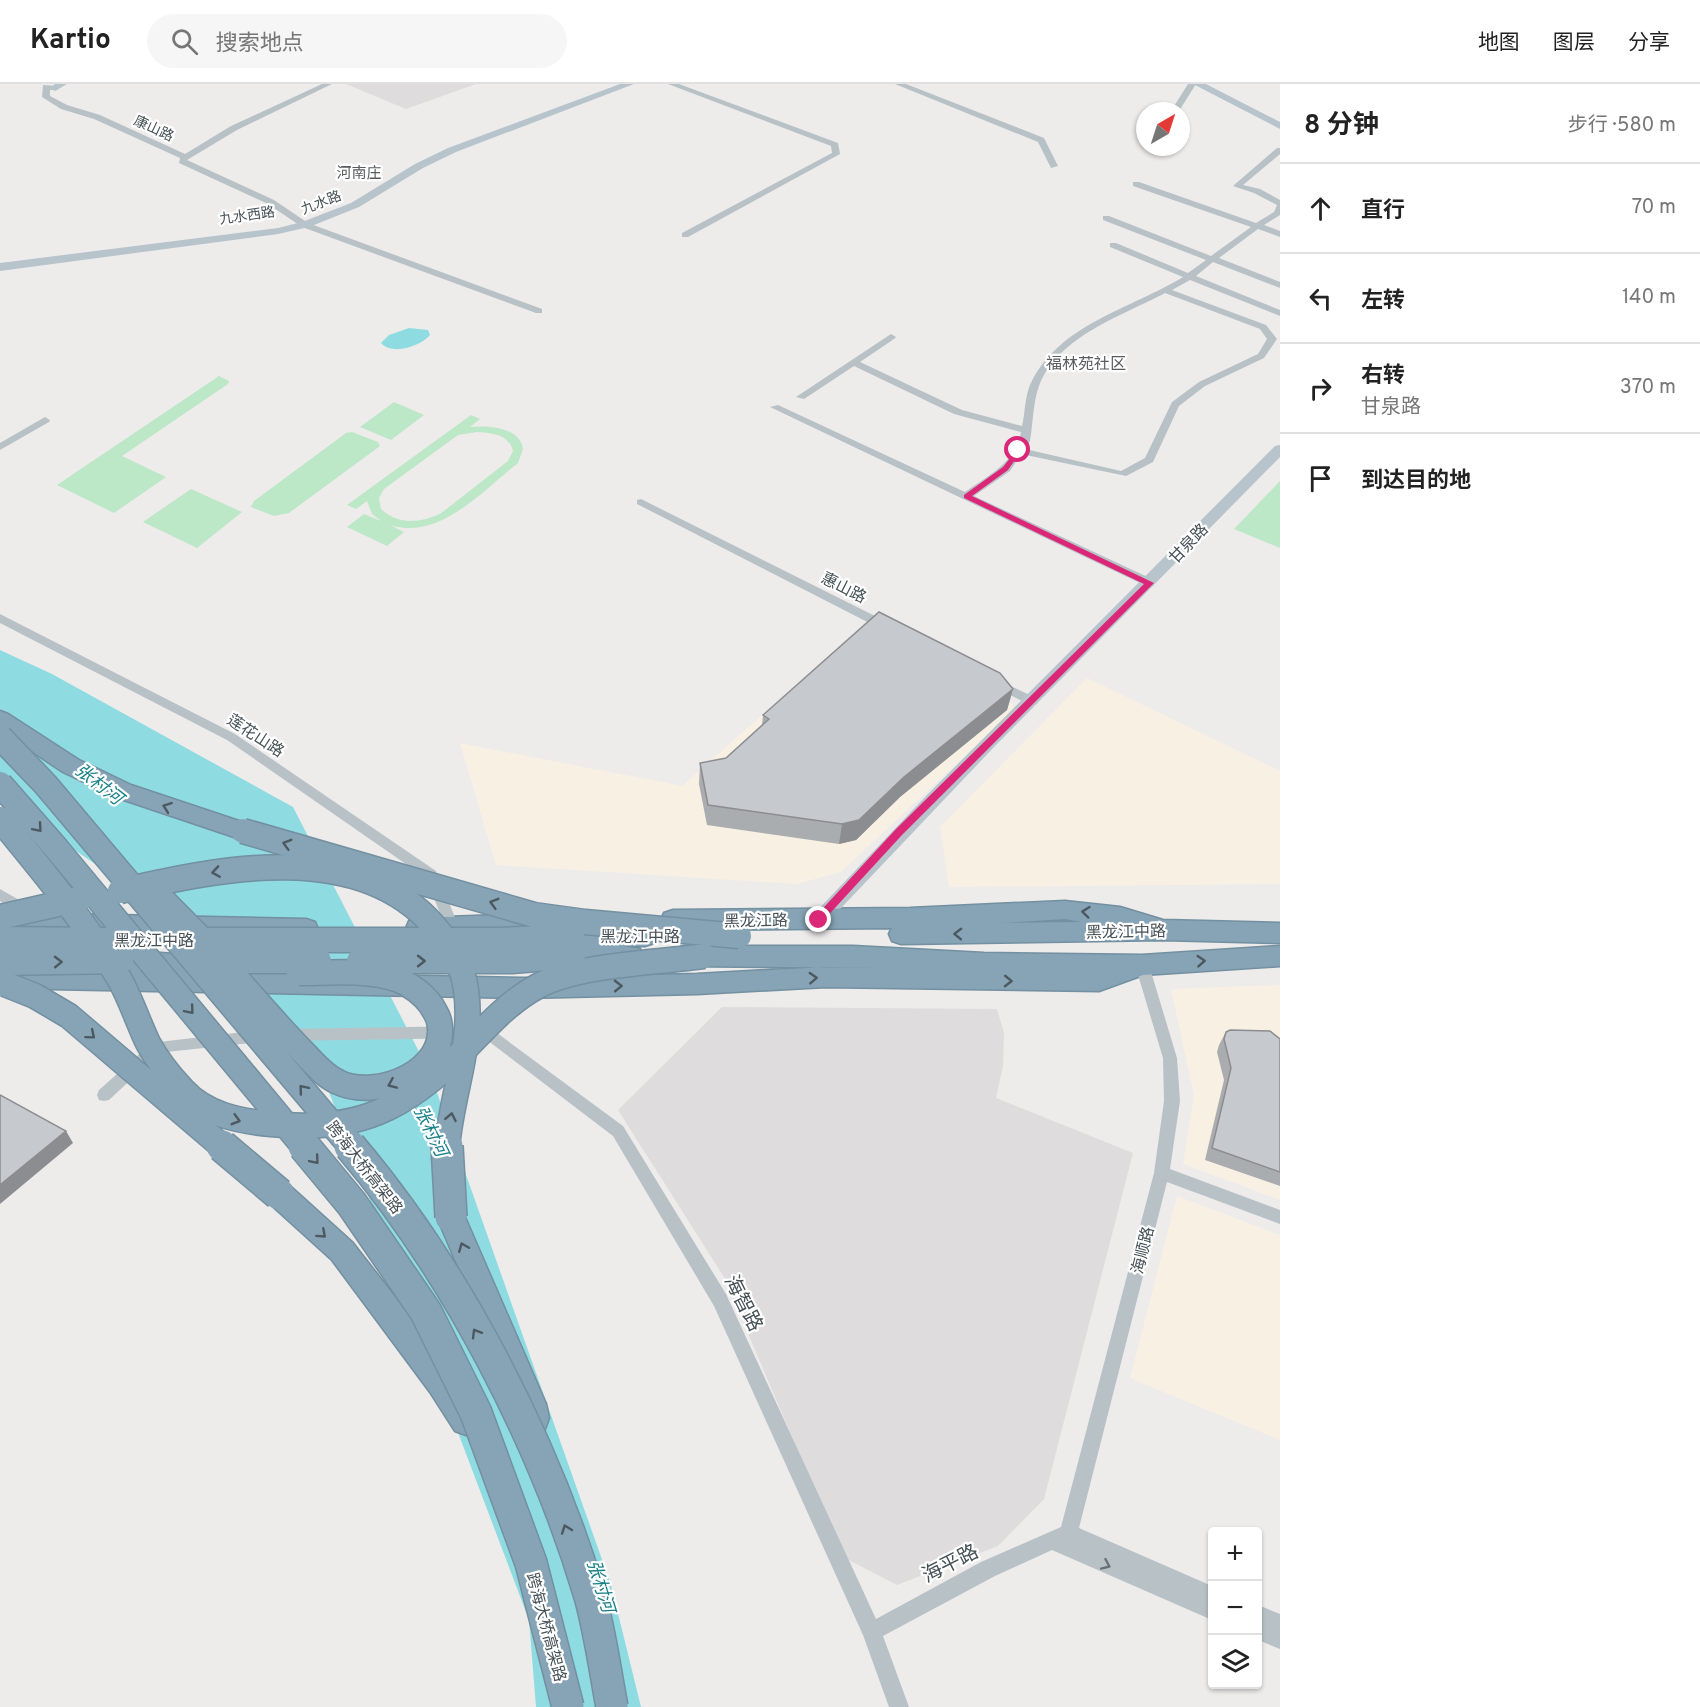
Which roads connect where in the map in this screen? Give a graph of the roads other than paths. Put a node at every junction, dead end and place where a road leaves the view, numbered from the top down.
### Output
1 (328, 84) edge
2 (614, 84) edge
3 (629, 84) edge
4 (672, 84) edge
5 (899, 84) edge
6 (1192, 84) edge
7 (1198, 84) edge
8 (1214, 84) edge
9 (54, 86) edge
10 (1180, 102) edge
11 (1280, 118) edge
12 (1280, 126) edge
13 (1280, 150) edge
14 (185, 157) junction
15 (1054, 166) dead end
16 (1136, 184) dead end
17 (1280, 204) edge
18 (1106, 218) dead end
19 (303, 223) junction
20 (1257, 226) junction
21 (1280, 234) edge
22 (685, 235) dead end
23 (1113, 244) dead end
24 (1212, 259) junction
25 (0, 265) edge
26 (1189, 276) junction
27 (1280, 285) edge
28 (1164, 290) junction
29 (539, 311) dead end
30 (1280, 313) edge
31 (891, 337) dead end
32 (853, 362) junction
33 (801, 397) dead end
34 (775, 407) dead end
35 (45, 420) dead end
36 (1027, 430) junction
37 (0, 447) edge
38 (1280, 449) edge
39 (1018, 450) junction
40 (966, 496) junction
41 (641, 502) dead end
42 (1150, 583) junction
43 (0, 618) edge
44 (894, 631) edge
45 (989, 679) edge
46 (1032, 701) junction
47 (0, 719) edge
48 (0, 737) edge
49 (0, 784) edge
50 (46, 785) junction
51 (0, 819) edge
52 (0, 894) edge
53 (0, 917) edge
54 (819, 920) junction
55 (0, 926) edge
56 (34, 926) junction
57 (454, 927) junction
58 (1163, 930) junction
59 (1280, 933) edge
60 (739, 936) junction
61 (0, 939) edge
62 (855, 945) junction
63 (704, 956) junction
64 (1280, 956) edge
65 (132, 961) junction
66 (0, 963) edge
67 (1142, 965) junction
68 (0, 980) edge
69 (454, 987) junction
70 (487, 1032) junction
71 (104, 1095) dead end
72 (1162, 1173) junction
73 (1280, 1217) edge
74 (548, 1479) junction
75 (509, 1503) junction
76 (1061, 1537) junction
77 (1208, 1593) edge
78 (590, 1597) junction
79 (1208, 1609) edge
80 (1262, 1616) edge
81 (1280, 1624) edge
82 (872, 1632) junction
83 (1262, 1632) edge
84 (1280, 1640) edge
85 (568, 1707) edge
86 (612, 1707) edge
87 (619, 1707) edge
88 (899, 1707) edge

1 - 14 street, 康山路
2 - 19 main road
3 - 19 main road, 九水路
4 - 22 street
5 - 15 street
6 - 10 street
7 - 12 main road
8 - 11 main road
9 - 14 street, 康山路
13 - 17 street
14 - 19 street
16 - 20 street
17 - 20 street
18 - 24 street
19 - 25 main road, 九水路
19 - 29 street
20 - 21 street
20 - 24 street
23 - 26 street
24 - 26 street
24 - 27 street
26 - 28 street
26 - 30 street
28 - 36 street
28 - 39 street
31 - 32 street
32 - 33 street
32 - 36 street
34 - 40 street
35 - 37 street
36 - 39 street
38 - 42 main road, 甘泉路
39 - 40 street
40 - 42 street
41 - 44 street, 惠山路
42 - 46 main road, 甘泉路
43 - 57 street, 莲花山路
45 - 46 street
46 - 54 main road, 甘泉路
60 -> 47 highway, bridge
48 - 50 highway, 跨海大桥高架路, bridge
49 -> 75 highway, 跨海大桥高架路, bridge
65 -> 50 highway, bridge
74 -> 50 highway, 跨海大桥高架路, bridge
51 -> 63 highway, bridge
52 - 56 street
74 -> 53 highway, bridge
54 - 57 highway, 黑龙江路
58 -> 54 highway, 黑龙江路
55 - 56 highway, 黑龙江中路
56 - 57 highway, 黑龙江中路, bridge
57 - 69 street
58 - 59 highway, 黑龙江中路
58 -> 62 highway, 黑龙江中路
60 - 61 highway, 黑龙江中路, bridge
60 - 62 highway, 黑龙江中路
62 - 63 highway, 黑龙江中路
62 - 67 highway, 黑龙江中路
65 -> 63 highway, 黑龙江中路, bridge
67 -> 64 highway, 黑龙江中路
66 -> 65 highway, 黑龙江中路, bridge
69 -> 67 highway, 黑龙江中路
67 - 72 street, 海顺路
68 - 69 highway, 黑龙江中路, bridge
68 -> 75 highway, bridge
69 - 70 street, 海智路
70 - 71 street, bridge
70 - 82 street, 海智路
72 - 73 street
72 - 76 street, 海顺路
78 -> 74 highway, 跨海大桥高架路, bridge
75 - 85 highway, 跨海大桥高架路, bridge
76 - 77 street
76 -> 79 street
76 - 82 street, 海平路
78 - 86 highway, 跨海大桥高架路, bridge
78 - 87 highway, bridge
80 - 81 street
82 - 88 street, 海智路
83 - 84 street

